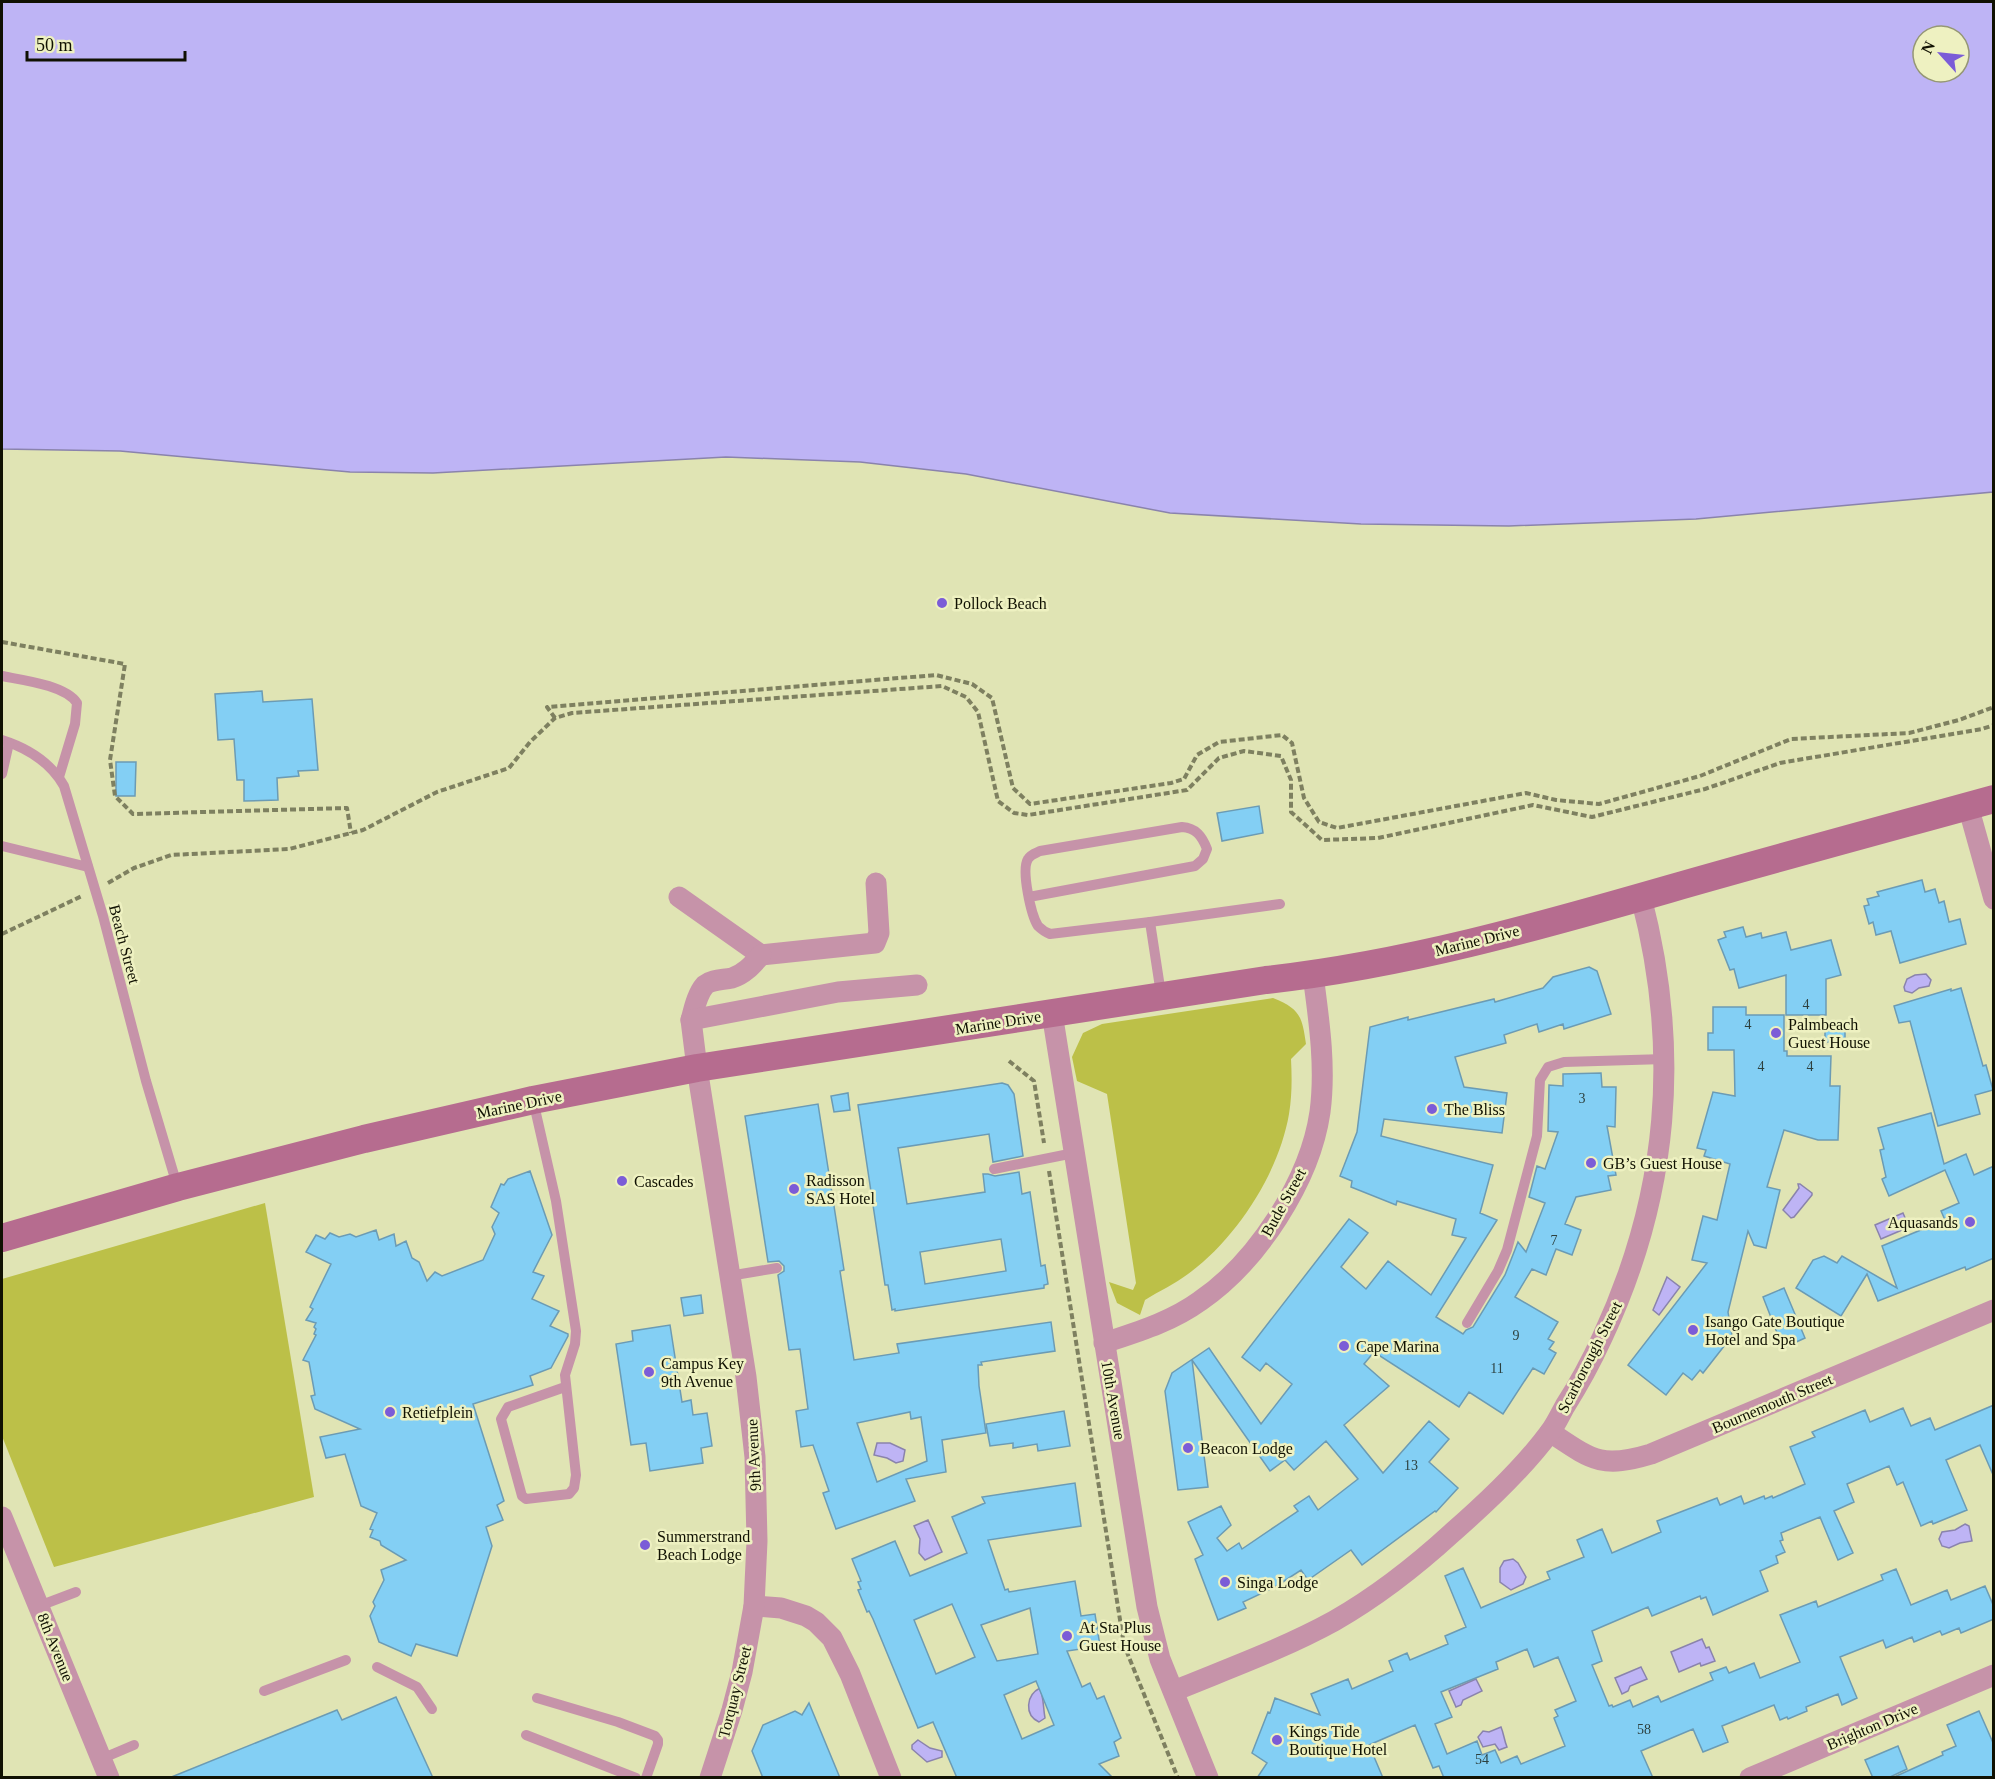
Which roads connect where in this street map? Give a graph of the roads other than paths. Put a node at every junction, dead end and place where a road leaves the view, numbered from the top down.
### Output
1 (2, 676) edge
2 (5, 741) edge
3 (2, 774) edge
4 (59, 777) junction
5 (1981, 803) edge
6 (2, 846) edge
7 (88, 867) junction
8 (876, 883) dead end
9 (680, 897) dead end
10 (1029, 897) junction
11 (1641, 897) junction
12 (1994, 899) edge
13 (1281, 904) dead end
14 (1150, 922) junction
15 (761, 955) junction
16 (1313, 975) junction
17 (917, 985) dead end
18 (1161, 997) junction
19 (1052, 1013) junction
20 (692, 1020) junction
21 (1665, 1059) junction
22 (697, 1068) junction
23 (533, 1100) junction
24 (1074, 1153) junction
25 (994, 1169) dead end
26 (178, 1186) junction
27 (2, 1238) edge
28 (777, 1268) dead end
29 (729, 1276) junction
30 (1994, 1310) edge
31 (1467, 1323) dead end
32 (1104, 1343) junction
33 (565, 1387) junction
34 (1550, 1432) junction
35 (2, 1516) edge
36 (76, 1592) dead end
37 (39, 1606) junction
38 (754, 1606) junction
39 (346, 1660) dead end
40 (377, 1667) dead end
41 (1994, 1675) edge
42 (264, 1691) dead end
43 (1174, 1691) junction
44 (537, 1698) dead end
45 (432, 1709) dead end
46 (526, 1735) dead end
47 (134, 1744) dead end
48 (105, 1768) edge
49 (636, 1778) edge
50 (646, 1778) edge
51 (710, 1778) edge
52 (891, 1778) edge
53 (1208, 1778) edge
54 (1750, 1778) edge

1 - 4 lane
2 - 3 lane
2 - 4 lane, Beach Street
4 - 7 lane, Beach Street
5 - 11 main road, Marine Drive
5 - 12 street
6 - 7 lane
7 - 26 lane, Beach Street
8 - 15 street
9 - 15 street
10 - 10 lane
10 - 14 lane
11 - 16 main road, Marine Drive
11 - 21 street, Scarborough Street
13 - 14 lane
14 - 18 lane
15 - 20 street
16 - 18 main road, Marine Drive
16 - 32 street, Bude Street
17 - 20 street
18 - 19 main road, Marine Drive
19 - 22 main road, Marine Drive
19 - 24 street, 10th Avenue
20 - 22 street, 9th Avenue
21 - 31 lane
21 - 34 street, Scarborough Street
22 - 23 main road, Marine Drive
22 - 29 street, 9th Avenue
23 - 26 main road, Marine Drive
23 - 33 lane
24 - 25 lane
24 - 32 street, 10th Avenue
26 - 27 main road, Marine Drive
28 - 29 lane
29 - 38 street, 9th Avenue
30 - 34 street, Bournemouth Street
32 - 43 street, 10th Avenue
33 - 33 lane
34 - 43 street, Scarborough Street
35 - 37 street, 8th Avenue
36 - 37 lane
37 - 48 street, 8th Avenue
38 - 51 street, Torquay Street
38 - 52 street
39 - 42 lane
40 - 45 lane
41 - 54 street, Brighton Drive
43 - 53 street, 10th Avenue
44 - 50 lane
46 - 49 lane
47 - 48 lane

